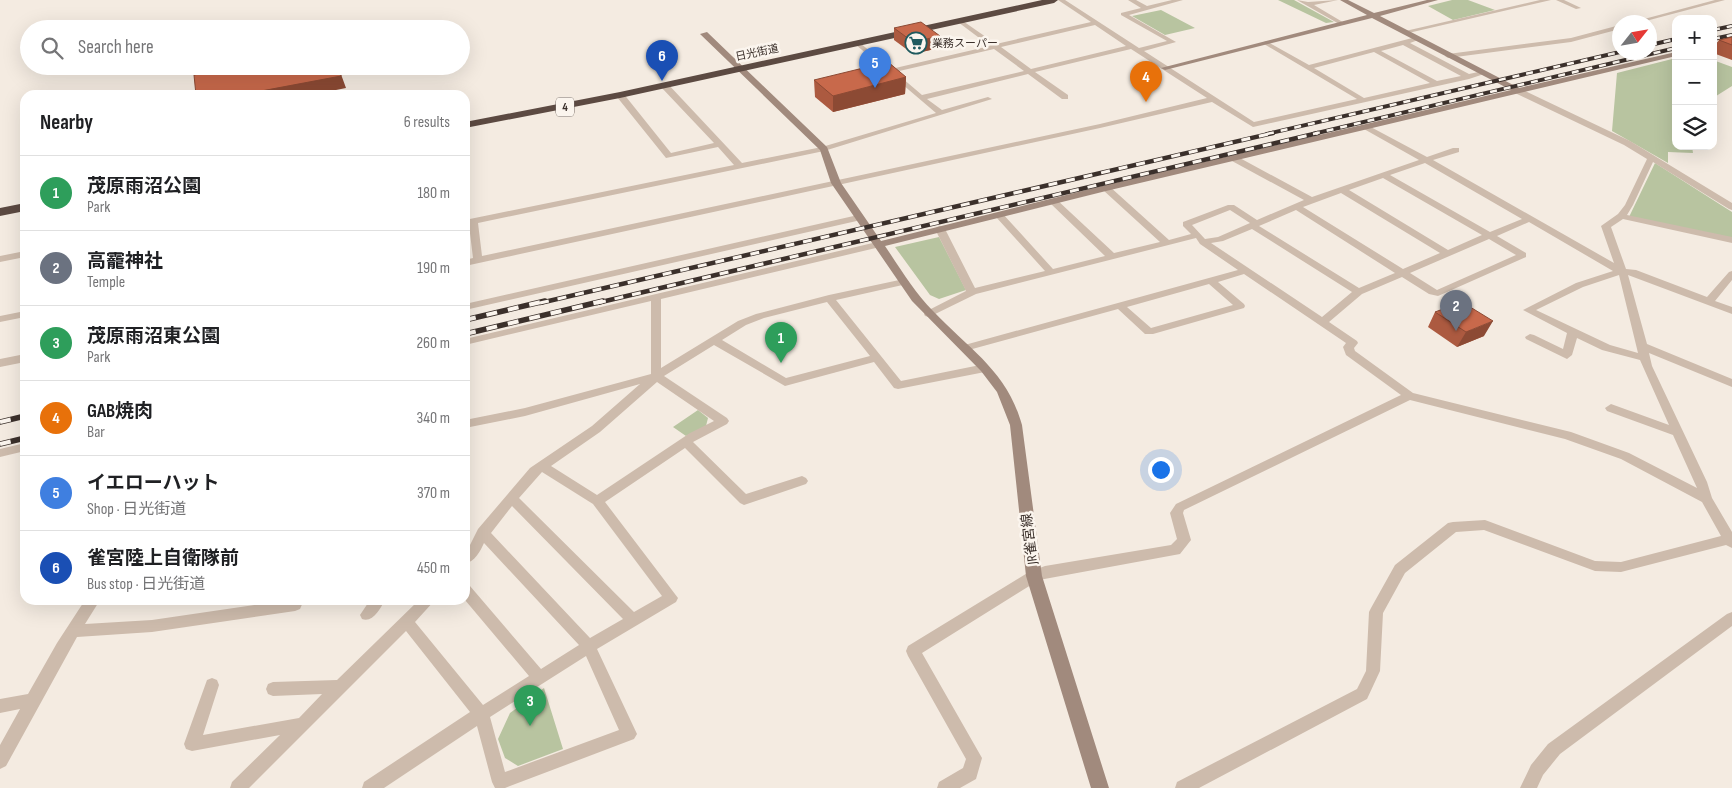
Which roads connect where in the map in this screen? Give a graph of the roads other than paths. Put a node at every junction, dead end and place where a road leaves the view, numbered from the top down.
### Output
1 (1054, 0) edge
2 (1061, 0) edge
3 (1131, 0) edge
4 (1179, 0) edge
5 (1300, 0) edge
6 (1335, 0) edge
7 (1343, 0) edge
8 (1436, 0) edge
9 (1510, 0) edge
10 (1548, 0) edge
11 (1559, 0) edge
12 (1722, 0) edge
13 (1308, 4) junction
14 (1524, 5) junction
15 (1146, 8) junction
16 (1578, 8) dead end
17 (1374, 16) junction
18 (1657, 17) edge
19 (960, 21) junction
20 (1096, 23) junction
21 (1343, 24) junction
22 (1612, 29) edge
23 (1404, 32) junction
24 (704, 34) dead end
25 (1416, 39) junction
26 (1732, 41) edge
27 (1403, 42) junction
28 (857, 43) junction
29 (1266, 43) junction
30 (1717, 44) edge
31 (996, 46) junction
32 (1136, 48) junction
33 (1375, 50) junction
34 (1672, 55) edge
35 (1448, 56) junction
36 (740, 68) junction
37 (1165, 68) junction
38 (1308, 68) junction
39 (890, 71) junction
40 (1030, 72) junction
41 (1483, 73) junction
42 (1469, 77) junction
43 (1437, 84) junction
44 (664, 85) junction
45 (1518, 91) junction
46 (620, 95) junction
47 (1065, 97) dead end
48 (921, 98) junction
49 (988, 99) dead end
50 (1213, 99) junction
51 (1363, 100) junction
52 (941, 113) junction
53 (470, 124) edge
54 (1367, 127) junction
55 (720, 144) junction
56 (824, 149) junction
57 (1456, 150) dead end
58 (1652, 158) junction
59 (1235, 159) junction
60 (1426, 160) junction
61 (740, 166) junction
62 (1384, 174) junction
63 (836, 183) junction
64 (1106, 188) junction
65 (1341, 190) junction
66 (1311, 200) junction
67 (1053, 201) junction
68 (1296, 206) junction
69 (1732, 207) edge
70 (20, 208) edge
71 (0, 212) edge
72 (999, 215) junction
73 (1621, 216) junction
74 (858, 218) junction
75 (1529, 218) junction
76 (470, 222) edge
77 (1254, 224) junction
78 (470, 226) edge
79 (940, 229) junction
80 (1488, 235) junction
81 (1200, 238) junction
82 (1732, 240) edge
83 (1166, 242) junction
84 (877, 245) junction
85 (1446, 253) junction
86 (20, 255) edge
87 (1111, 256) junction
88 (0, 259) edge
89 (478, 260) junction
90 (470, 262) edge
91 (1050, 271) junction
92 (1245, 271) junction
93 (1621, 271) junction
94 (1401, 272) junction
95 (1732, 274) edge
96 (1211, 281) junction
97 (904, 282) junction
98 (1728, 284) edge
99 (972, 292) junction
100 (1358, 292) junction
101 (656, 297) junction
102 (829, 298) junction
103 (1708, 302) junction
104 (470, 306) edge
105 (1120, 306) junction
106 (1732, 311) edge
107 (928, 314) junction
108 (20, 315) edge
109 (0, 319) edge
110 (1322, 322) junction
111 (1574, 332) junction
112 (1530, 337) dead end
113 (714, 340) junction
114 (470, 341) edge
115 (1642, 346) junction
116 (965, 348) junction
117 (877, 358) junction
118 (1645, 358) junction
119 (20, 359) edge
120 (0, 363) edge
121 (985, 368) junction
122 (656, 376) junction
123 (1732, 383) edge
124 (1409, 396) junction
125 (1611, 408) dead end
126 (470, 423) edge
127 (1679, 433) junction
128 (686, 442) junction
129 (20, 448) edge
130 (0, 453) edge
131 (542, 466) junction
132 (802, 481) dead end
133 (513, 499) junction
134 (1706, 499) junction
135 (597, 501) junction
136 (483, 534) junction
137 (1731, 541) edge
138 (470, 547) edge
139 (1034, 576) junction
140 (470, 596) edge
141 (90, 605) edge
142 (294, 605) edge
143 (374, 605) edge
144 (423, 605) edge
145 (367, 615) dead end
146 (1732, 618) edge
147 (634, 621) junction
148 (407, 622) junction
149 (72, 631) junction
150 (588, 646) junction
151 (540, 678) junction
152 (212, 686) dead end
153 (273, 688) dead end
154 (341, 688) junction
155 (33, 700) junction
156 (0, 706) edge
157 (481, 714) junction
158 (303, 724) junction
159 (0, 761) edge
160 (238, 788) edge
161 (370, 788) edge
162 (945, 788) edge
163 (1100, 788) edge
164 (1183, 788) edge
165 (1528, 788) edge

1 - 19 highway, 日光街道 / 4
2 - 20 street
3 - 15 street
4 - 15 street
5 - 13 street
6 - 13 street
7 - 17 street
8 - 17 street
9 - 14 street
10 - 14 street
11 - 16 street
12 - 18 street
13 - 21 street
14 - 23 street
15 - 32 street
17 - 21 street
17 - 23 street
19 - 28 highway, 日光街道 / 4
19 - 31 street
20 - 31 street
20 - 32 street
21 - 29 street
22 - 35 street
23 - 25 street
24 - 36 street
25 - 27 street
25 - 35 street
26 - 30 street
27 - 33 street
27 - 42 street
28 - 36 highway, 日光街道 / 4
28 - 39 street
29 - 37 street
29 - 38 street
31 - 39 street
31 - 40 street
32 - 37 street
32 - 40 street
33 - 38 street
33 - 43 street
34 - 45 street
35 - 41 street
36 - 44 highway, 日光街道 / 4
36 - 56 street
37 - 50 street
38 - 51 street
39 - 48 street
40 - 47 street
40 - 48 street
41 - 42 street
41 - 45 street
42 - 43 street
43 - 51 street
44 - 46 highway, 日光街道 / 4
44 - 55 street
45 - 54 street
45 - 58 street
46 - 53 highway, 日光街道 / 4
46 - 55 street
48 - 52 street
49 - 52 street
50 - 51 street
50 - 63 street
52 - 56 street
54 - 59 street
54 - 60 street
55 - 61 street
56 - 61 street
56 - 63 street, JR雀宮線
57 - 60 street
58 - 69 street
58 - 73 street
59 - 64 street
59 - 66 street
60 - 62 street
60 - 75 street
61 - 76 street
62 - 65 street
62 - 80 street
63 - 74 street, JR雀宮線
63 - 89 street
64 - 67 street
64 - 83 street
65 - 66 street
65 - 85 street
66 - 68 street
67 - 72 street
67 - 87 street
68 - 77 street
68 - 94 street
70 - 71 highway
72 - 79 street
72 - 91 street
73 - 82 street
73 - 93 street
74 - 84 street, JR雀宮線
74 - 104 street
75 - 80 street
75 - 93 street
77 - 81 street
77 - 81 street
77 - 100 street
78 - 89 street
79 - 84 street
79 - 99 street
80 - 85 street
80 - 94 street
81 - 83 street
81 - 92 street
83 - 87 street
84 - 97 street, JR雀宮線
84 - 101 street
85 - 94 street
86 - 88 street
87 - 91 street
89 - 90 street
91 - 99 street
92 - 96 street
92 - 110 street
93 - 103 street
93 - 111 street
93 - 115 street
94 - 100 street
95 - 98 street
96 - 105 street
96 - 105 street
97 - 102 street
97 - 107 street, JR雀宮線
98 - 103 street
99 - 107 street
100 - 110 street
101 - 114 street
101 - 122 street
102 - 113 street
102 - 117 street
103 - 106 street
105 - 116 street
107 - 116 street, JR雀宮線
108 - 109 street
110 - 124 street
111 - 112 street
111 - 118 street
113 - 117 street
113 - 122 street
115 - 118 street
115 - 123 street
116 - 121 street, JR雀宮線
117 - 121 street
118 - 127 street
119 - 120 street
121 - 139 street, JR雀宮線
122 - 126 street
122 - 128 street
122 - 131 street
124 - 134 street
124 - 139 street
125 - 127 street
127 - 134 street
128 - 132 street
128 - 135 street
129 - 130 street
131 - 133 street
131 - 135 street
133 - 136 street
133 - 147 street
134 - 137 street
135 - 147 street
136 - 138 street
136 - 150 street
137 - 164 street
139 - 162 street
139 - 163 street, JR雀宮線
140 - 151 street
141 - 149 street
142 - 149 street
143 - 145 street
144 - 148 street
146 - 165 street
147 - 150 street
148 - 154 street
148 - 157 street
149 - 155 street
150 - 151 street
150 - 157 street
151 - 157 street
152 - 158 street
153 - 154 street
154 - 158 street
155 - 156 street
155 - 159 street
157 - 161 street
158 - 160 street

